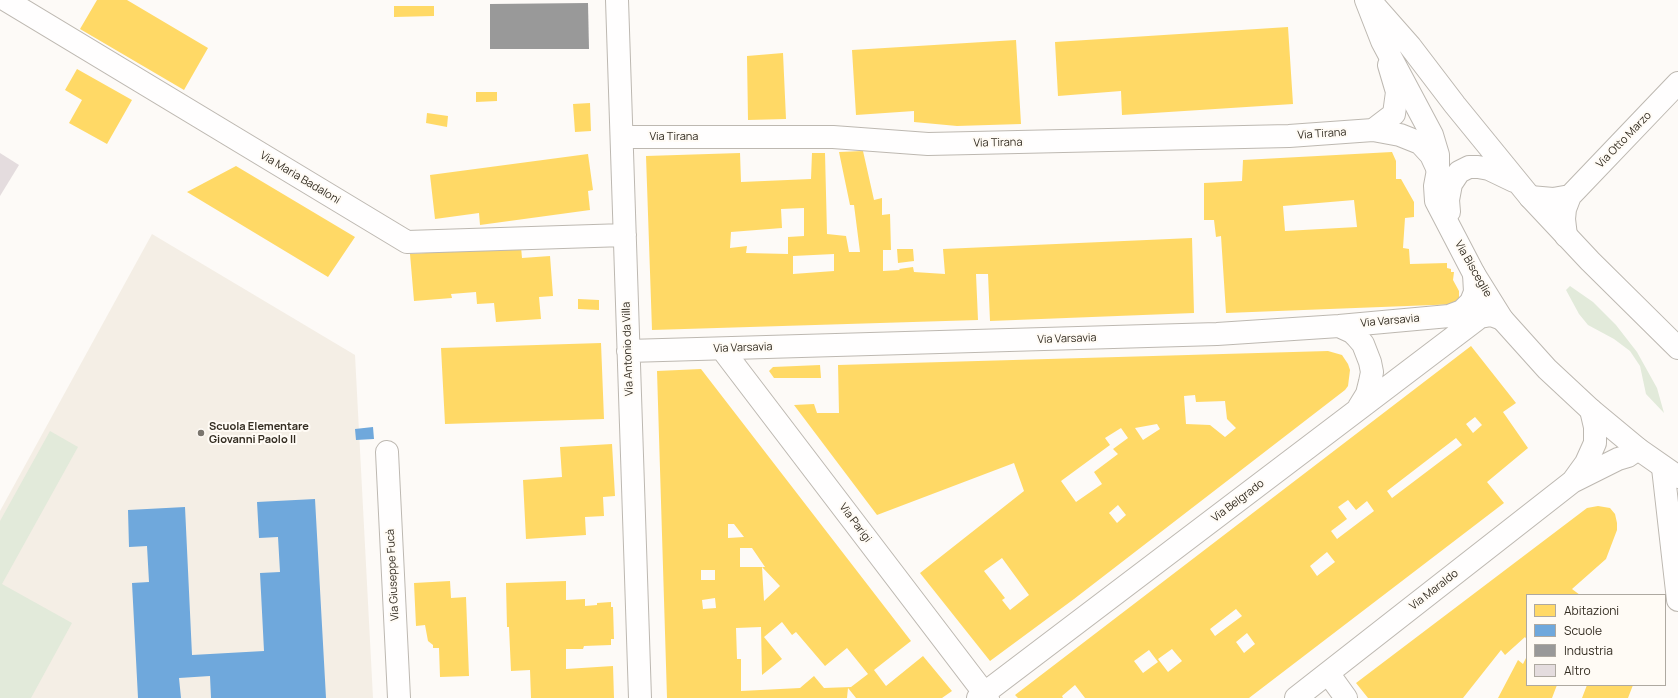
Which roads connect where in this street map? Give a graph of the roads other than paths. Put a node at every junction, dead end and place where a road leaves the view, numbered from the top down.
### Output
1 (6, 0) edge
2 (617, 0) edge
3 (1366, 0) edge
4 (1370, 0) edge
5 (1382, 41) junction
6 (1678, 83) edge
7 (1373, 130) junction
8 (623, 138) junction
9 (1438, 170) junction
10 (1524, 190) junction
11 (1570, 196) junction
12 (625, 235) junction
13 (1453, 236) junction
14 (1566, 236) junction
15 (1474, 274) junction
16 (1502, 319) junction
17 (1339, 326) junction
18 (1678, 348) edge
19 (722, 349) junction
20 (628, 351) junction
21 (1358, 410) junction
22 (1591, 410) junction
23 (1638, 449) junction
24 (387, 452) dead end
25 (1671, 473) edge
26 (1572, 482) junction
27 (1674, 526) edge
28 (1678, 600) edge
29 (1328, 674) junction
30 (983, 696) edge
31 (400, 698) edge
32 (640, 698) edge
33 (1296, 698) edge
34 (1346, 698) edge

1 - 12 street, Via Maria Badaloni
2 - 8 street, Via Antonio da Villa
3 - 5 street, Via Bisceglie
4 - 10 street
5 - 7 street
5 - 9 street, Via Bisceglie
6 - 11 street, Via Otto Marzo
7 - 8 street, Via Tirana
7 - 9 street, Via Tirana
8 - 12 street, Via Antonio da Villa
9 - 13 street, Via Bisceglie
10 - 11 street
10 - 13 street
10 - 14 street
11 - 14 street
12 - 20 street, Via Antonio da Villa
13 - 15 street, Via Bisceglie
14 - 18 street
15 - 16 street, Via Bisceglie
15 - 17 street, Via Varsavia
16 - 21 street, Via Belgrado
16 - 22 street, Via Bisceglie
17 - 19 street, Via Varsavia
17 - 21 street
19 - 20 street, Via Varsavia
19 - 30 street, Via Parigi
20 - 32 street, Via Antonio da Villa
21 - 30 street, Via Belgrado
22 - 23 street, Via Bisceglie
22 - 26 street, Via Maraldo
23 - 25 street, Via Bisceglie
23 - 26 street, Via Maraldo
24 - 31 street, Via Giuseppe Fucà
25 - 27 street
26 - 29 street, Via Maraldo
27 - 28 street
29 - 33 street, Via Maraldo
29 - 34 street

